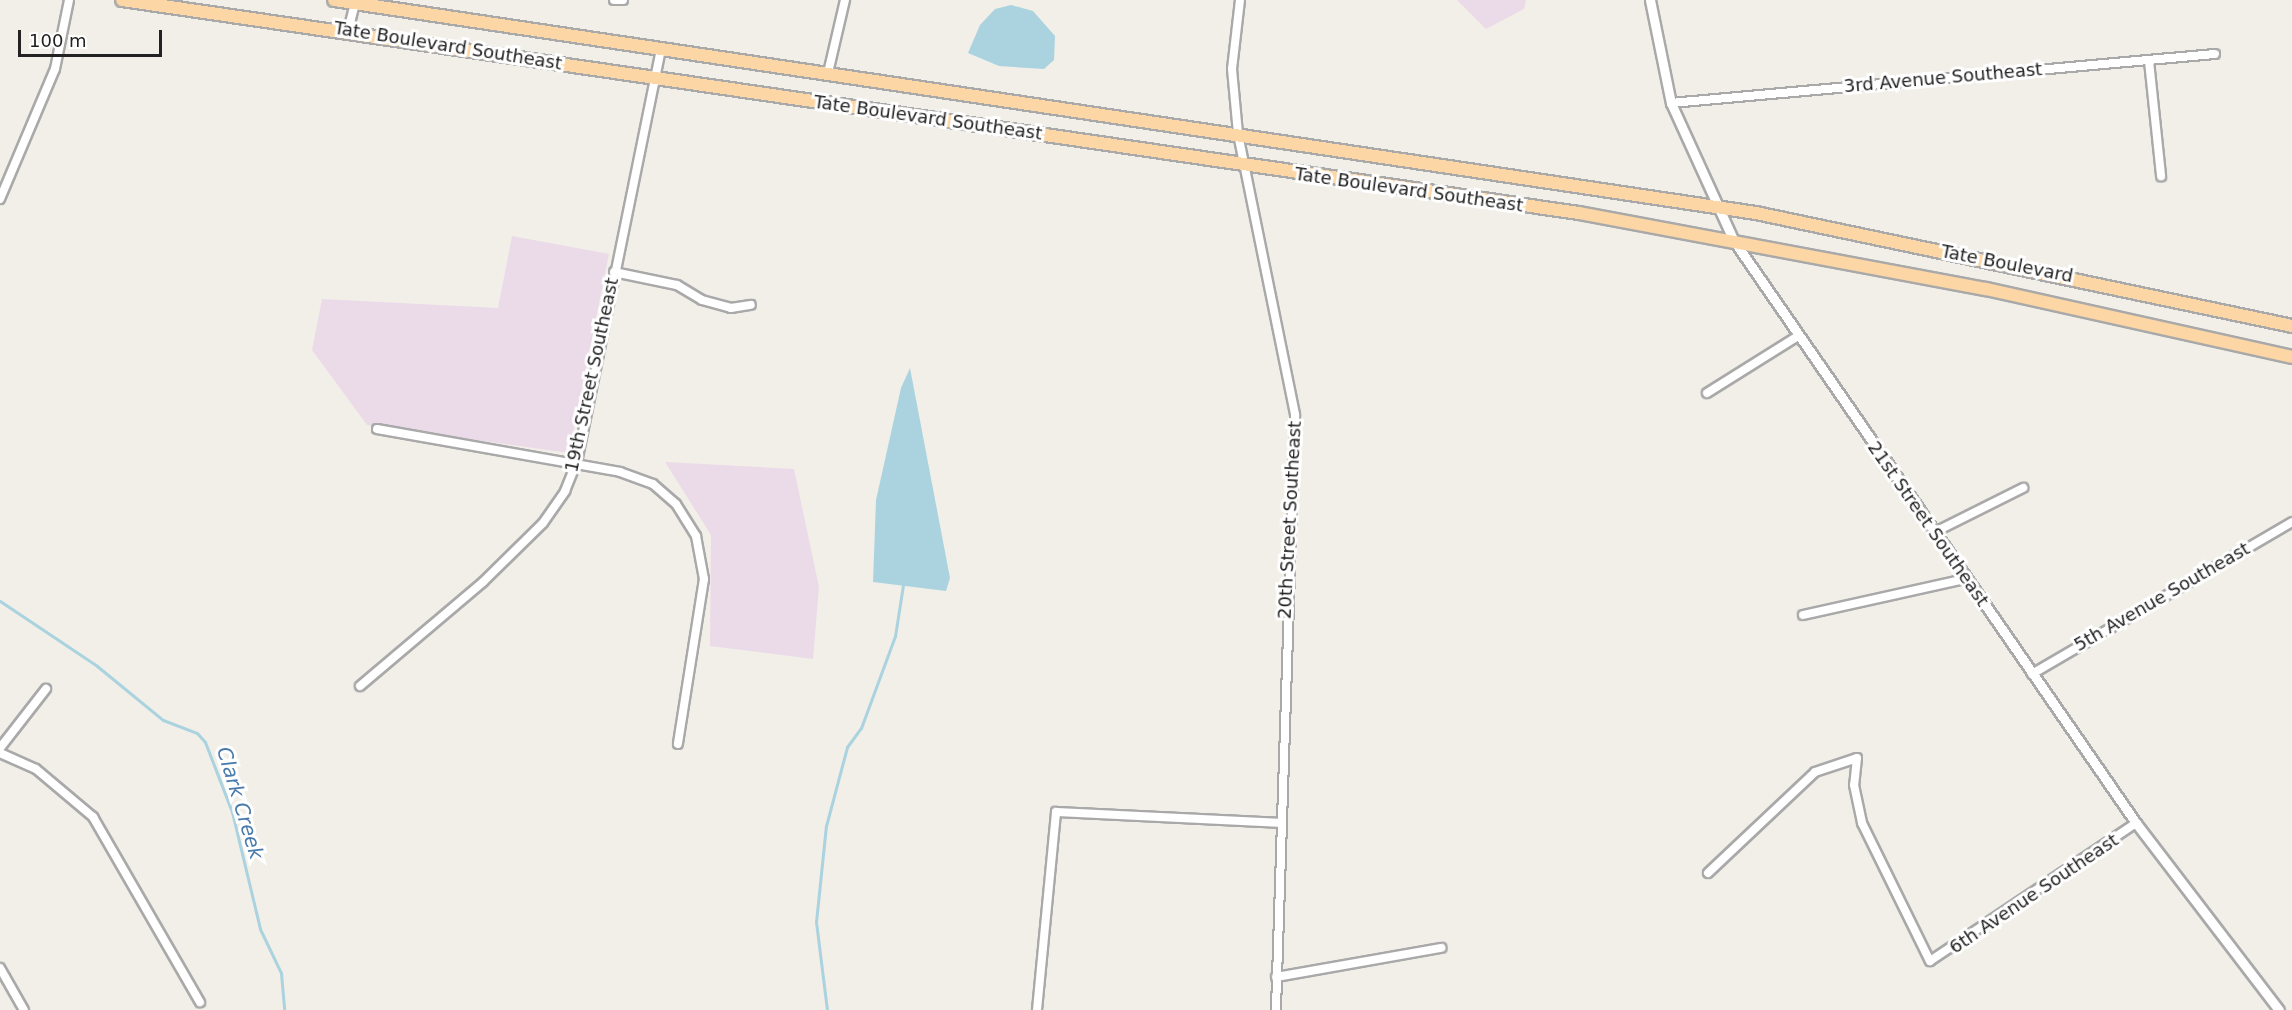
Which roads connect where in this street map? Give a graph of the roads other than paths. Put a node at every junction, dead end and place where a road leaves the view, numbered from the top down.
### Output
1 (69, 0) edge
2 (122, 0) edge
3 (334, 0) edge
4 (614, 0) edge
5 (623, 0) edge
6 (845, 0) edge
7 (1240, 0) edge
8 (1650, 0) edge
9 (356, 2) edge
10 (348, 31) junction
11 (661, 50) junction
12 (2215, 54) dead end
13 (2149, 61) junction
14 (828, 73) junction
15 (655, 78) junction
16 (1671, 103) junction
17 (1238, 134) junction
18 (1246, 167) junction
19 (2161, 176) dead end
20 (0, 199) edge
21 (1721, 208) junction
22 (1734, 241) junction
23 (614, 272) junction
24 (751, 305) dead end
25 (2292, 326) edge
26 (1798, 336) junction
27 (2292, 357) edge
28 (1707, 393) dead end
29 (377, 429) dead end
30 (577, 462) junction
31 (2023, 488) dead end
32 (2292, 522) edge
33 (1933, 533) junction
34 (1965, 579) junction
35 (1803, 615) dead end
36 (2032, 674) junction
37 (360, 686) dead end
38 (46, 689) dead end
39 (678, 744) dead end
40 (0, 748) edge
41 (0, 753) edge
42 (1279, 823) junction
43 (2136, 824) junction
44 (1708, 873) dead end
45 (1441, 948) dead end
46 (0, 968) edge
47 (1276, 977) junction
48 (200, 1002) dead end
49 (24, 1010) edge
50 (1037, 1010) edge
51 (1276, 1010) edge
52 (2279, 1010) edge

1 - 20 street
2 - 10 main road, Tate Boulevard Southeast
3 - 9 main road, Tate Boulevard Southeast
4 - 5 street
6 - 14 street
7 - 17 street, 20th Street Southeast
8 - 16 street, 21st Street Southeast
9 - 10 street
9 - 11 main road, Tate Boulevard Southeast
10 - 15 main road, Tate Boulevard Southeast
11 - 14 main road, Tate Boulevard Southeast
11 - 15 street, 19th Street Southeast
12 - 13 street, 3rd Avenue Southeast
13 - 16 street, 3rd Avenue Southeast
13 - 19 street
14 - 17 main road, Tate Boulevard Southeast
15 - 18 main road, Tate Boulevard Southeast
15 - 23 street, 19th Street Southeast
16 - 21 street, 21st Street Southeast
17 - 18 street, 20th Street Southeast
17 - 21 main road, Tate Boulevard Southeast
18 - 22 main road, Tate Boulevard Southeast
18 - 42 street, 20th Street Southeast
21 - 22 street, 21st Street Southeast
21 - 25 main road, Tate Boulevard
22 - 26 street, 21st Street Southeast
22 - 27 main road, Tate Boulevard
23 - 24 street
23 - 30 street, 19th Street Southeast
26 - 28 street
26 - 33 street, 21st Street Southeast
29 - 30 street
30 - 37 street, 19th Street Southeast
30 - 39 street
31 - 33 street
32 - 36 street, 5th Avenue Southeast
33 - 34 street, 21st Street Southeast
34 - 35 street
34 - 36 street, 21st Street Southeast
36 - 43 street, 21st Street Southeast
38 - 40 street
41 - 48 street
42 - 47 street, 20th Street Southeast
42 - 50 street
43 - 44 street, 6th Avenue Southeast
43 - 52 street, 21st Street Southeast
45 - 47 street
46 - 49 street
47 - 51 street, 20th Street Southeast

